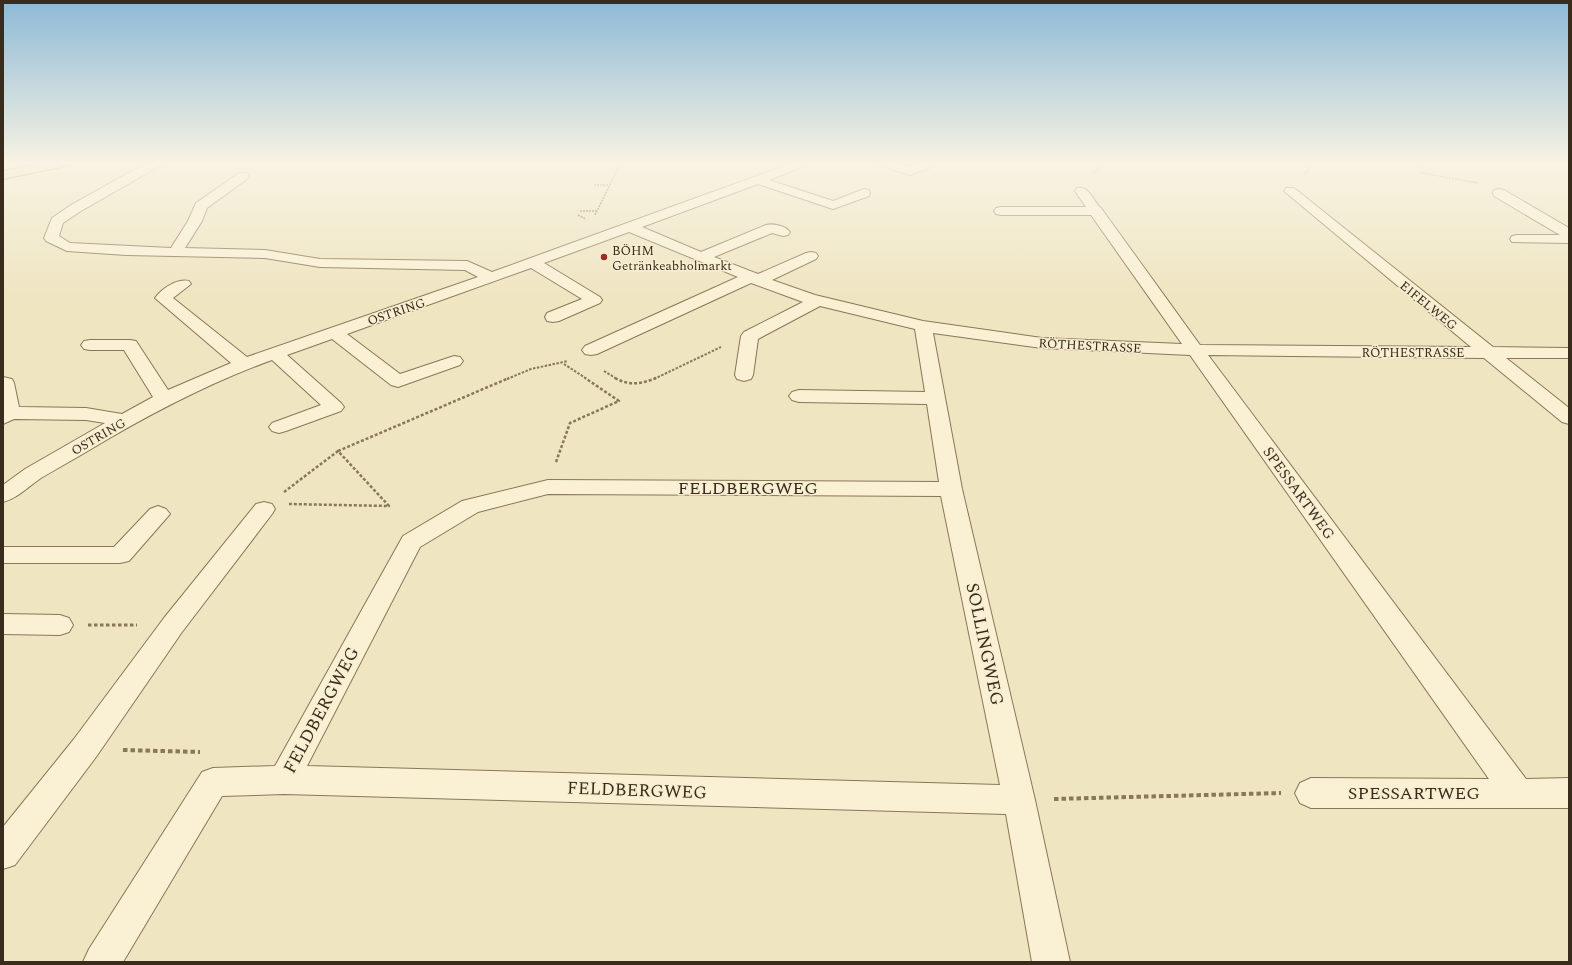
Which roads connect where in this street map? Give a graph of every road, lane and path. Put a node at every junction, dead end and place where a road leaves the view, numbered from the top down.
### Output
1 (81, 207) edge
2 (201, 207) edge
3 (599, 207) edge
4 (682, 207) edge
5 (1093, 207) edge
6 (1309, 207) edge
7 (1523, 207) edge
8 (580, 211) dead end
9 (597, 211) junction
10 (1001, 211) dead end
11 (1096, 211) junction
12 (628, 226) junction
13 (783, 232) dead end
14 (609, 234) junction
15 (1569, 234) edge
16 (1569, 239) edge
17 (175, 252) junction
18 (811, 256) dead end
19 (701, 257) junction
20 (286, 258) junction
21 (532, 262) junction
22 (309, 274) dead end
23 (492, 277) junction
24 (755, 279) junction
25 (183, 284) dead end
26 (817, 301) junction
27 (553, 317) dead end
28 (923, 326) junction
29 (335, 332) junction
30 (750, 336) junction
31 (90, 345) dead end
32 (1195, 350) junction
33 (1488, 352) junction
34 (274, 353) junction
35 (586, 353) junction
36 (1569, 353) edge
37 (454, 360) dead end
38 (563, 363) junction
39 (244, 364) junction
40 (744, 375) dead end
41 (3, 383) edge
42 (799, 396) dead end
43 (935, 398) junction
44 (164, 399) junction
45 (5, 415) edge
46 (1569, 418) edge
47 (125, 420) junction
48 (279, 427) dead end
49 (338, 451) junction
50 (548, 487) junction
51 (951, 489) junction
52 (3, 495) edge
53 (266, 506) junction
54 (158, 514) dead end
55 (3, 555) edge
56 (3, 624) edge
57 (60, 625) joint
58 (173, 625) junction
59 (84, 748) junction
60 (203, 752) dead end
61 (284, 780) junction
62 (1311, 793) joint
63 (1569, 793) edge
64 (1518, 794) junction
65 (1019, 800) junction
66 (3, 853) edge
67 (102, 962) edge
68 (1051, 962) edge

1 - 17 street
2 - 17 street
3 - 9 path
4 - 12 street, OSTRING
5 - 11 street, SPESSARTWEG
6 - 33 street, EIFELWEG
7 - 15 street
8 - 9 path
9 - 14 path
10 - 11 street
11 - 32 street, SPESSARTWEG
12 - 14 street, OSTRING
12 - 19 street, RÖTHESTRASSE
13 - 19 street
14 - 21 street, OSTRING
15 - 16 street
17 - 20 street
18 - 24 street
19 - 24 street, RÖTHESTRASSE
20 - 22 street
20 - 23 street
21 - 23 street, OSTRING
21 - 27 street
23 - 29 street, OSTRING
24 - 26 street, RÖTHESTRASSE
24 - 35 street
25 - 39 street
26 - 28 street, RÖTHESTRASSE
26 - 30 street
28 - 32 street, RÖTHESTRASSE
28 - 43 street, SOLLINGWEG
29 - 34 street, OSTRING
29 - 37 street
30 - 35 path
30 - 40 street
31 - 44 street
32 - 33 street, RÖTHESTRASSE
32 - 64 street, SPESSARTWEG
33 - 36 street, RÖTHESTRASSE
33 - 46 street, EIFELWEG
34 - 39 street, OSTRING
34 - 48 street
35 - 38 path
38 - 49 path
38 - 50 path
39 - 44 street, OSTRING
41 - 45 street
42 - 43 street
43 - 51 street, SOLLINGWEG
44 - 47 street, OSTRING
45 - 47 street
47 - 52 street, OSTRING
49 - 53 path
49 - 53 path
50 - 51 street, FELDBERGWEG
50 - 61 street, FELDBERGWEG
51 - 65 street, SOLLINGWEG
53 - 58 street
54 - 55 street
56 - 57 street
57 - 58 path
58 - 59 street
59 - 60 path
59 - 66 street
61 - 65 street, FELDBERGWEG
61 - 67 street
62 - 64 street, SPESSARTWEG
62 - 65 path
63 - 64 street, SPESSARTWEG
65 - 68 street, SOLLINGWEG

